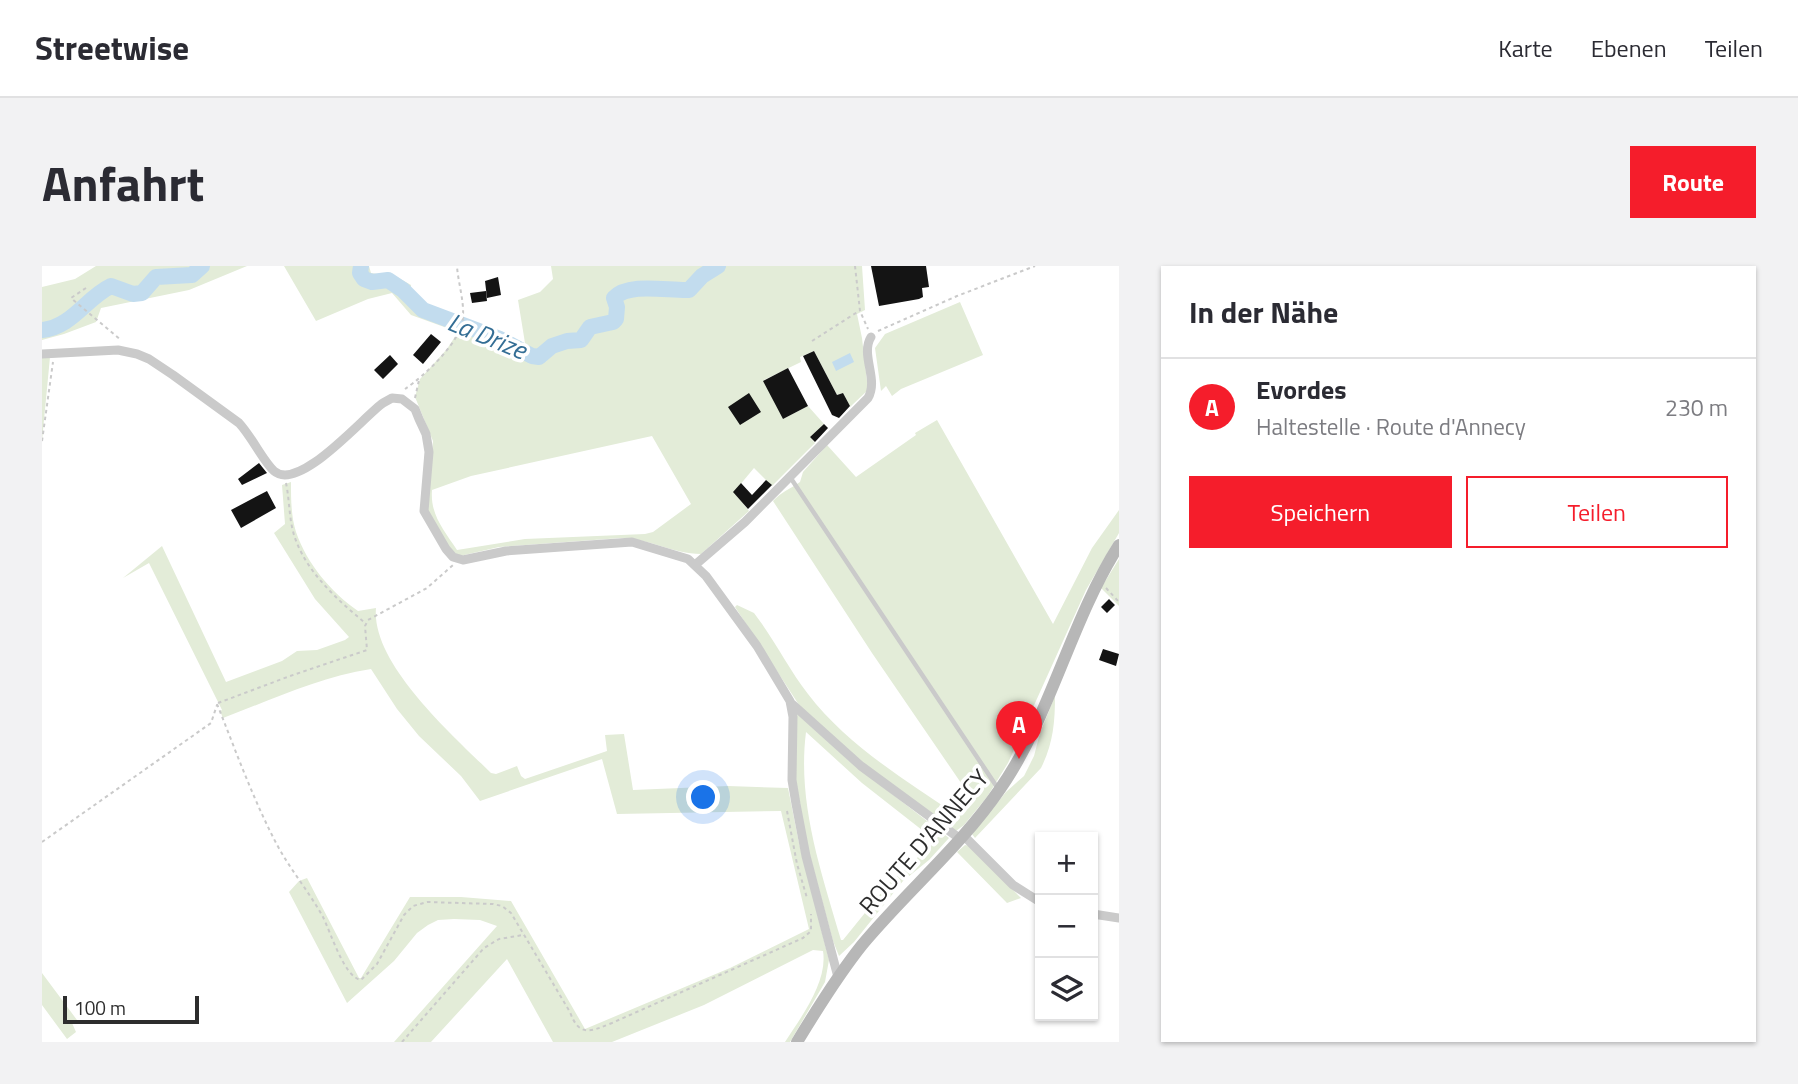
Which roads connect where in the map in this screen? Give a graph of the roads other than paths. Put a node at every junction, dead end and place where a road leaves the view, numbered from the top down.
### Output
1 (872, 337) road end
2 (42, 354) edge
3 (789, 476) junction
4 (1119, 545) edge
5 (695, 565) junction
6 (790, 701) junction
7 (1000, 790) junction
8 (961, 836) junction
9 (1035, 899) edge
10 (1098, 915) edge
11 (1119, 918) edge
12 (838, 977) junction
13 (797, 1042) edge

1 - 3 street
2 - 5 street
3 - 5 street
3 - 7 lane
4 - 7 main road, ROUTE D'ANNECY
5 - 6 street
6 - 8 street
6 - 12 street
7 - 8 main road, ROUTE D'ANNECY
8 - 9 street
8 - 12 main road, ROUTE D'ANNECY
10 - 11 street
12 - 13 main road, ROUTE D'ANNECY

